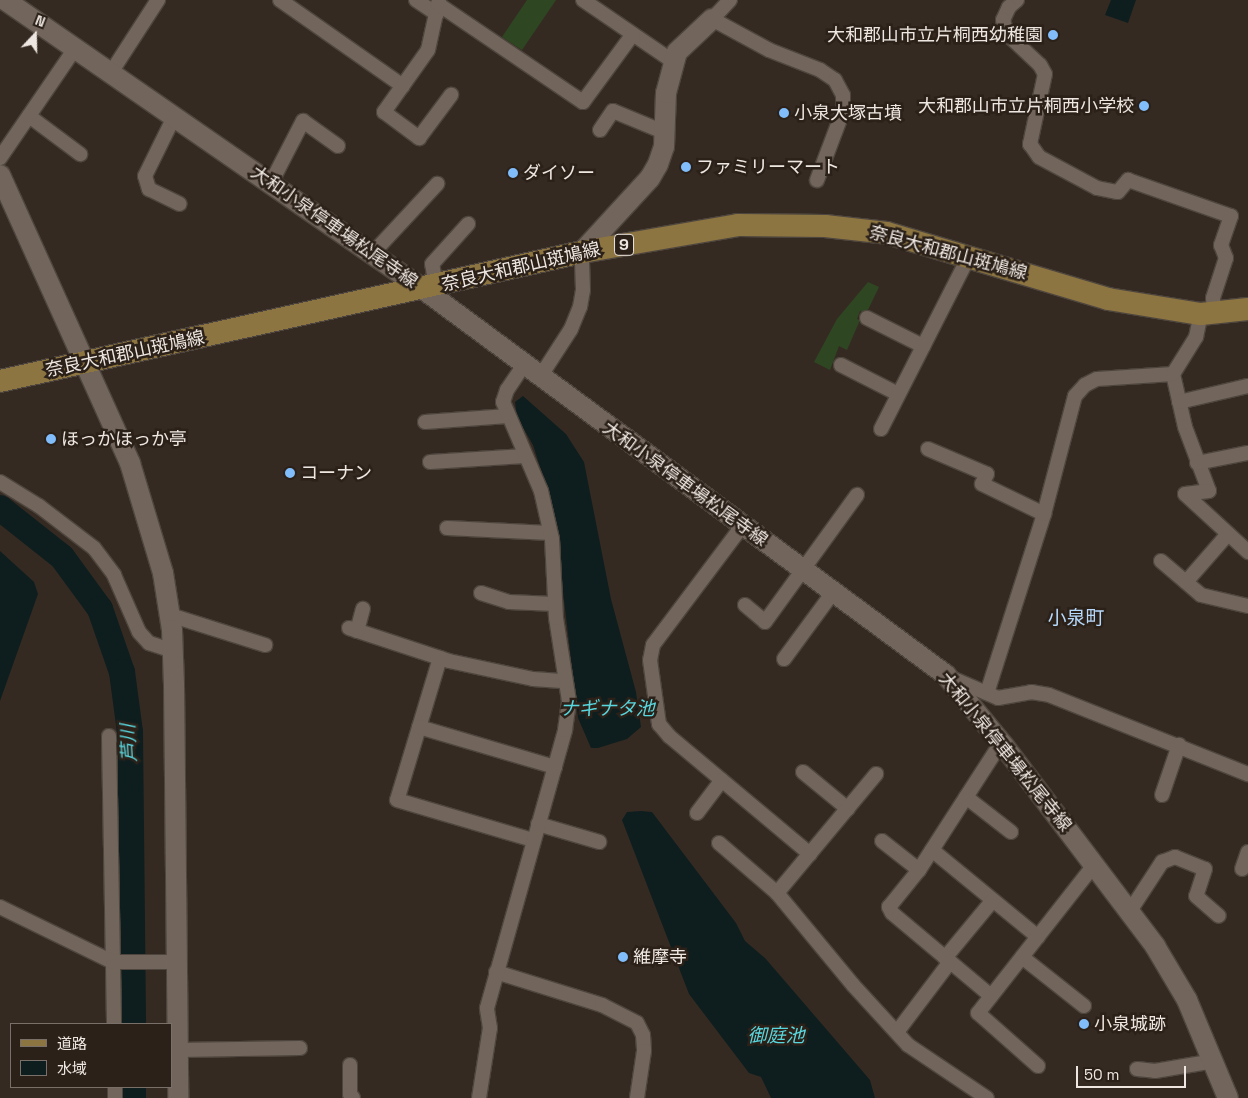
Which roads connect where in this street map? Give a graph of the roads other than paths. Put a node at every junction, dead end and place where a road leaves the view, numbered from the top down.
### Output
1 (5, 0) edge
2 (158, 0) edge
3 (280, 0) edge
4 (416, 0) edge
5 (583, 0) edge
6 (730, 0) edge
7 (1018, 0) edge
8 (438, 6) edge
9 (712, 19) junction
10 (633, 34) junction
11 (76, 47) junction
12 (674, 62) junction
13 (112, 71) junction
14 (403, 86) junction
15 (450, 95) dead end
16 (29, 116) junction
17 (175, 116) junction
18 (600, 130) dead end
19 (664, 132) junction
20 (338, 146) dead end
21 (80, 154) dead end
22 (0, 158) edge
23 (0, 175) edge
24 (817, 180) dead end
25 (271, 183) junction
26 (437, 184) dead end
27 (180, 204) dead end
28 (468, 224) dead end
29 (582, 252) junction
30 (372, 254) junction
31 (969, 256) junction
32 (430, 287) junction
33 (1248, 309) edge
34 (1208, 314) junction
35 (867, 318) dead end
36 (923, 346) junction
37 (84, 362) junction
38 (841, 365) dead end
39 (532, 371) junction
40 (1173, 374) junction
41 (0, 381) edge
42 (1248, 386) edge
43 (898, 394) junction
44 (1179, 402) junction
45 (508, 416) junction
46 (425, 422) dead end
47 (881, 429) dead end
48 (928, 448) dead end
49 (1248, 453) edge
50 (526, 456) junction
51 (430, 462) dead end
52 (1196, 463) junction
53 (0, 482) edge
54 (857, 495) dead end
55 (1044, 514) junction
56 (743, 525) junction
57 (447, 528) dead end
58 (550, 533) junction
59 (1227, 535) junction
60 (1248, 552) edge
61 (1161, 561) dead end
62 (804, 570) junction
63 (1186, 582) junction
64 (834, 591) junction
65 (482, 593) dead end
66 (556, 604) junction
67 (746, 605) dead end
68 (1248, 606) edge
69 (363, 608) dead end
70 (170, 615) junction
71 (265, 645) dead end
72 (173, 651) junction
73 (440, 658) junction
74 (784, 659) dead end
75 (946, 675) junction
76 (565, 681) junction
77 (987, 693) junction
78 (419, 727) junction
79 (109, 736) dead end
80 (1001, 743) junction
81 (1179, 745) junction
82 (554, 768) junction
83 (803, 772) dead end
84 (876, 774) dead end
85 (1248, 774) edge
86 (722, 780) junction
87 (1162, 795) dead end
88 (966, 797) junction
89 (848, 809) junction
90 (697, 813) dead end
91 (538, 824) junction
92 (1011, 832) dead end
93 (533, 840) junction
94 (882, 840) dead end
95 (599, 842) dead end
96 (719, 843) dead end
97 (932, 850) junction
98 (1248, 852) edge
99 (810, 854) junction
100 (1095, 864) junction
101 (1242, 869) dead end
102 (919, 870) junction
103 (777, 893) junction
104 (993, 900) junction
105 (0, 907) edge
106 (1130, 911) junction
107 (1219, 916) dead end
108 (1038, 936) junction
109 (1022, 957) junction
110 (948, 960) junction
111 (113, 962) junction
112 (177, 962) junction
113 (496, 972) junction
114 (991, 996) junction
115 (1084, 1006) dead end
116 (114, 1023) edge
117 (897, 1032) junction
118 (300, 1048) dead end
119 (178, 1050) junction
120 (1214, 1062) junction
121 (350, 1064) dead end
122 (1038, 1066) dead end
123 (1137, 1070) dead end
124 (178, 1098) edge
125 (353, 1098) edge
126 (479, 1098) edge
127 (637, 1098) edge
128 (987, 1098) edge
129 (1228, 1098) edge

1 - 11 main road, 大和小泉停車場松尾寺線
2 - 13 street
3 - 14 street
4 - 8 street
5 - 10 street
6 - 9 street
7 - 34 street
8 - 10 street
8 - 14 street
9 - 12 main road
9 - 24 street
10 - 12 street
11 - 13 main road, 大和小泉停車場松尾寺線
11 - 16 street
12 - 19 main road
13 - 17 main road, 大和小泉停車場松尾寺線
14 - 15 street
16 - 21 street
16 - 22 street
17 - 25 main road, 大和小泉停車場松尾寺線
17 - 27 street
18 - 19 street
19 - 29 main road
20 - 25 street
23 - 37 main road
25 - 30 main road, 大和小泉停車場松尾寺線
26 - 30 street
28 - 32 street
29 - 31 main road, 奈良大和郡山斑鳩線 / 9
29 - 32 main road, 奈良大和郡山斑鳩線 / 9
29 - 39 street
30 - 32 main road, 大和小泉停車場松尾寺線
31 - 34 main road, 奈良大和郡山斑鳩線 / 9
31 - 36 street
32 - 37 main road, 奈良大和郡山斑鳩線 / 9
32 - 39 main road, 大和小泉停車場松尾寺線
33 - 34 main road, 奈良大和郡山斑鳩線 / 9
34 - 40 street
35 - 36 street
36 - 43 street
37 - 41 main road, 奈良大和郡山斑鳩線 / 9
37 - 70 main road
38 - 43 street
39 - 45 street
39 - 56 main road, 大和小泉停車場松尾寺線
40 - 44 street
40 - 55 street
42 - 44 street
43 - 47 street
44 - 52 street
45 - 46 street
45 - 50 street
48 - 55 street
49 - 52 street
50 - 51 street
50 - 58 street
52 - 59 street
53 - 72 street
54 - 62 street
55 - 77 street
56 - 62 main road, 大和小泉停車場松尾寺線
56 - 86 street
57 - 58 street
58 - 66 street
59 - 60 street
59 - 63 street
61 - 63 street
62 - 64 main road, 大和小泉停車場松尾寺線
62 - 67 street
63 - 68 street
64 - 74 street
64 - 75 main road, 大和小泉停車場松尾寺線
65 - 66 street
66 - 76 street
69 - 73 street
70 - 71 street
70 - 72 main road
72 - 112 main road
73 - 76 street
73 - 78 street
75 - 77 street
75 - 80 main road, 大和小泉停車場松尾寺線
76 - 82 street
77 - 81 street
78 - 82 street
78 - 93 street
79 - 111 street
80 - 88 street
80 - 100 main road, 大和小泉停車場松尾寺線
81 - 85 street
81 - 87 street
82 - 91 street
83 - 89 street
84 - 89 street
86 - 90 street
86 - 99 street
88 - 92 street
88 - 97 street
89 - 99 street
91 - 93 street
91 - 95 street
93 - 113 street
94 - 102 street
96 - 103 street
97 - 102 street
97 - 104 street
98 - 101 street
99 - 103 street
100 - 106 main road, 大和小泉停車場松尾寺線
100 - 108 street
102 - 110 street
103 - 117 street
104 - 108 street
104 - 110 street
105 - 111 street
106 - 107 street
106 - 120 main road, 大和小泉停車場松尾寺線
108 - 109 street
109 - 114 street
109 - 115 street
110 - 114 street
110 - 117 street
111 - 112 street
111 - 116 street
112 - 119 main road
113 - 126 street
113 - 127 street
114 - 122 street
117 - 128 street
118 - 119 street
119 - 124 main road
120 - 123 street
120 - 129 main road, 大和小泉停車場松尾寺線
121 - 125 street

